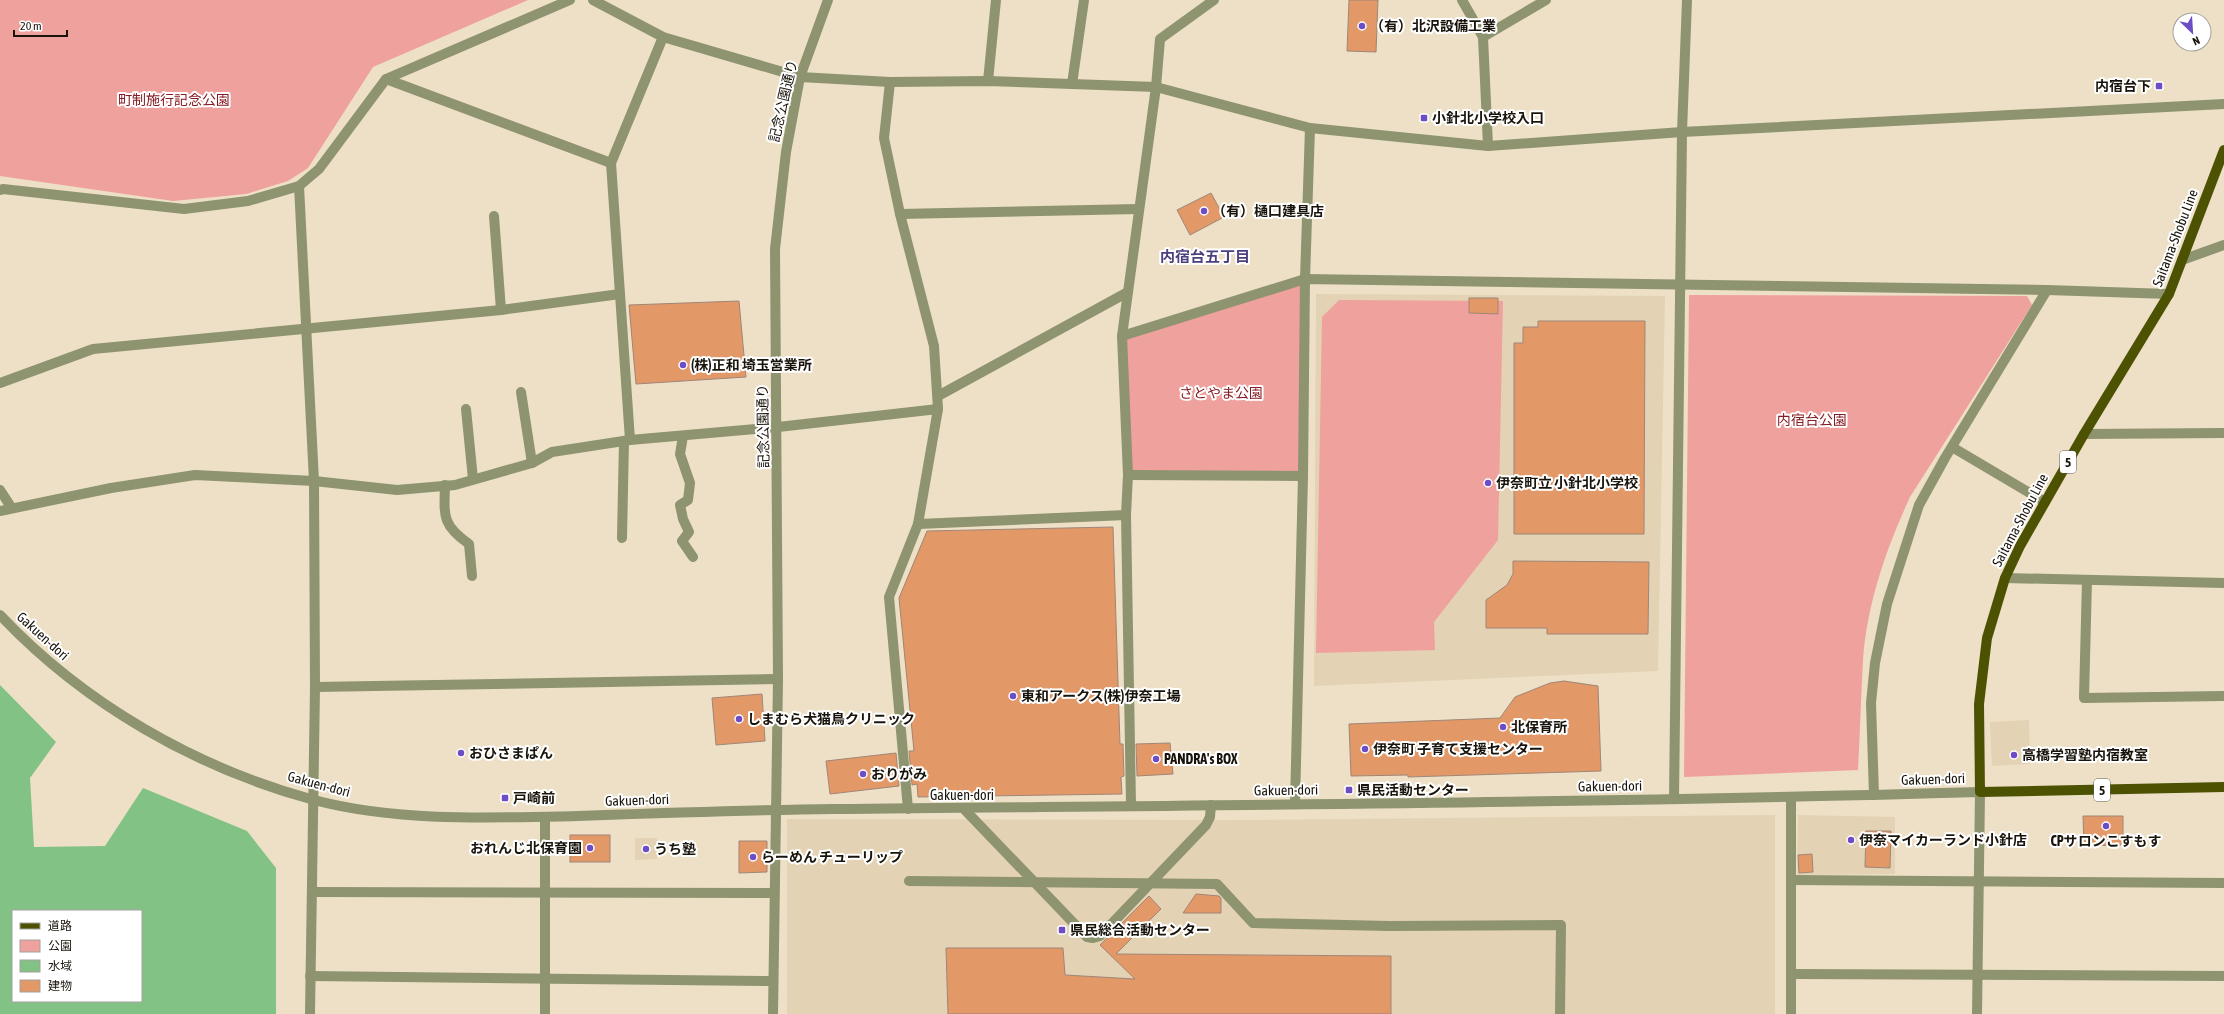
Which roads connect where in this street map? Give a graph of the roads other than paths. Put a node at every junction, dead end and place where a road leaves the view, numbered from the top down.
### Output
1 (570, 0) edge
2 (593, 0) edge
3 (828, 0) edge
4 (996, 0) edge
5 (1084, 0) edge
6 (1462, 0) edge
7 (1546, 0) edge
8 (1687, 0) edge
9 (1209, 1) edge
10 (663, 37) junction
11 (1483, 37) junction
12 (800, 77) junction
13 (386, 79) junction
14 (988, 81) junction
15 (890, 82) junction
16 (1072, 84) junction
17 (1156, 87) junction
18 (2224, 104) edge
19 (1310, 128) junction
20 (1682, 132) junction
21 (1488, 146) junction
22 (2224, 150) edge
23 (611, 163) junction
24 (299, 186) junction
25 (0, 190) edge
26 (1138, 210) junction
27 (900, 214) junction
28 (494, 216) dead end
29 (2224, 245) edge
30 (2182, 260) junction
31 (1304, 279) junction
32 (1681, 286) junction
33 (2047, 290) junction
34 (1128, 292) junction
35 (620, 294) junction
36 (2169, 294) junction
37 (501, 310) junction
38 (307, 329) junction
39 (1122, 336) junction
40 (0, 383) edge
41 (521, 392) dead end
42 (938, 396) junction
43 (466, 409) dead end
44 (938, 409) junction
45 (778, 427) junction
46 (2224, 433) edge
47 (2084, 434) junction
48 (683, 436) junction
49 (627, 440) junction
50 (1952, 447) junction
51 (532, 463) junction
52 (1128, 475) junction
53 (1303, 476) junction
54 (473, 479) junction
55 (314, 481) junction
56 (445, 485) junction
57 (0, 490) edge
58 (2045, 502) junction
59 (11, 508) junction
60 (0, 511) edge
61 (1126, 515) junction
62 (918, 524) junction
63 (622, 538) dead end
64 (693, 557) dead end
65 (472, 576) dead end
66 (2005, 578) junction
67 (2087, 580) junction
68 (2224, 583) edge
69 (0, 615) edge
70 (778, 679) junction
71 (315, 687) junction
72 (2224, 696) edge
73 (2224, 787) edge
74 (1980, 792) junction
75 (1874, 795) junction
76 (1791, 798) junction
77 (1674, 799) junction
78 (314, 800) junction
79 (1295, 804) junction
80 (1131, 805) junction
81 (1211, 805) junction
82 (908, 809) junction
83 (776, 810) junction
84 (965, 810) junction
85 (545, 817) junction
86 (1791, 880) junction
87 (909, 881) dead end
88 (1978, 881) junction
89 (1035, 883) junction
90 (1152, 883) junction
91 (2224, 883) edge
92 (312, 892) junction
93 (545, 892) junction
94 (774, 893) junction
95 (1791, 974) junction
96 (1978, 975) junction
97 (310, 976) junction
98 (2224, 976) edge
99 (546, 978) junction
100 (773, 981) junction
101 (310, 1014) edge
102 (545, 1014) edge
103 (773, 1014) edge
104 (1560, 1014) edge
105 (1791, 1014) edge
106 (1977, 1014) edge

1 - 13 street
2 - 10 street
3 - 12 street, 記念公園通り
4 - 14 street
5 - 16 street
6 - 11 street
7 - 11 street
8 - 20 street
9 - 17 street
10 - 12 street
10 - 23 street
11 - 21 street
12 - 15 street
12 - 45 street, 記念公園通り
13 - 23 street
13 - 24 street
14 - 15 street
14 - 16 street
15 - 27 street
16 - 17 street
17 - 19 street
17 - 26 street
18 - 20 street
19 - 21 street
19 - 31 street
20 - 21 street
20 - 32 street
22 - 30 main road, Saitama-Shobu Line / 5
23 - 35 street
24 - 25 street
24 - 38 street
26 - 27 street
26 - 34 street
27 - 42 street
28 - 37 street
29 - 30 street
30 - 36 main road, Saitama-Shobu Line / 5
31 - 32 street
31 - 39 street
31 - 53 street
32 - 33 street
32 - 77 street
33 - 36 street
33 - 50 street
34 - 39 street
34 - 42 street
35 - 37 street
35 - 49 street
36 - 47 main road, Saitama-Shobu Line / 5
37 - 38 street
38 - 40 street
38 - 55 street
39 - 52 street
41 - 51 street
42 - 44 street
43 - 54 street
44 - 45 street
44 - 62 street
45 - 48 street
45 - 70 street, 記念公園通り
46 - 47 street
47 - 58 main road, Saitama-Shobu Line / 5
48 - 49 street
48 - 64 street
49 - 51 street
49 - 63 street
50 - 58 street
50 - 75 street
51 - 54 street
52 - 53 street
52 - 61 street
53 - 79 street
54 - 56 street
55 - 56 street
55 - 59 street
55 - 71 street
56 - 65 street
57 - 59 street
58 - 66 main road, Saitama-Shobu Line / 5
59 - 60 street
61 - 62 street
61 - 80 street
62 - 82 street
66 - 67 street
66 - 74 main road, Saitama-Shobu Line / 5
67 - 68 street
67 - 72 street
69 - 78 street, Gakuen-dori
70 - 71 street
70 - 83 street, 記念公園通り
71 - 78 street
73 - 74 main road, 5
74 - 75 street, Gakuen-dori
74 - 88 street
75 - 76 street, Gakuen-dori
76 - 77 street, Gakuen-dori
76 - 86 street
77 - 79 street, Gakuen-dori
78 - 85 street, Gakuen-dori
78 - 92 street
79 - 81 street, Gakuen-dori
80 - 81 street, Gakuen-dori
80 - 84 street, Gakuen-dori
81 - 90 street
82 - 83 street, Gakuen-dori
82 - 84 street, Gakuen-dori
83 - 85 street, Gakuen-dori
83 - 94 street, 記念公園通り
84 - 89 street
85 - 93 street
86 - 88 street
86 - 95 street
87 - 89 street
88 - 91 street
88 - 96 street
89 - 90 street
89 - 90 street
90 - 104 street
92 - 93 street
92 - 97 street
93 - 94 street
93 - 99 street
94 - 100 street, 記念公園通り
95 - 96 street
95 - 105 street
96 - 98 street
96 - 106 street
97 - 99 street
97 - 101 street
99 - 100 street
99 - 102 street
100 - 103 street, 記念公園通り

